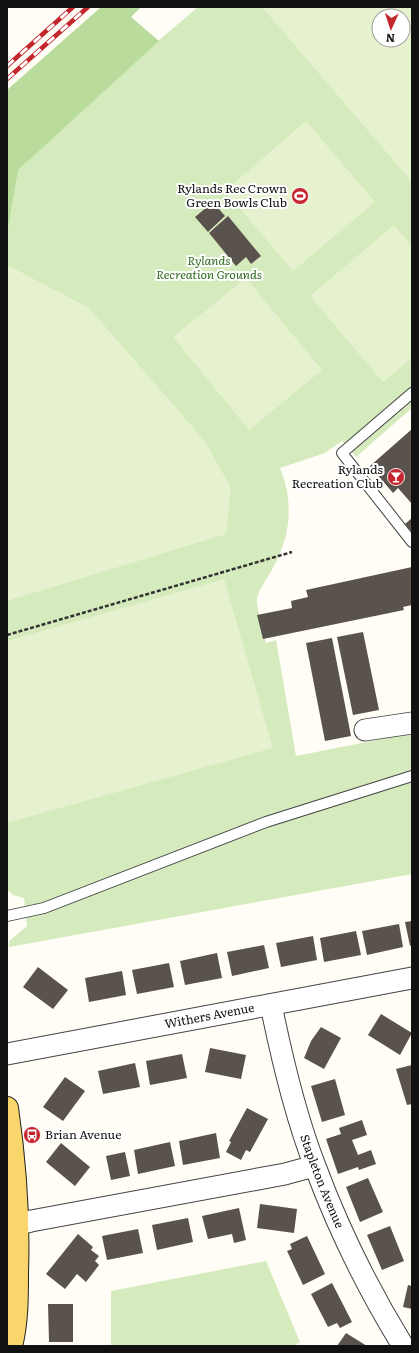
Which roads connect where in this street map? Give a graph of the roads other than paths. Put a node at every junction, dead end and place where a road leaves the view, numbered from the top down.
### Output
1 (412, 393) edge
2 (412, 542) edge
3 (412, 723) edge
4 (365, 730) dead end
5 (412, 776) edge
6 (7, 916) edge
7 (412, 978) edge
8 (271, 1005) junction
9 (7, 1054) edge
10 (7, 1108) edge
11 (314, 1166) junction
12 (13, 1225) edge
13 (12, 1346) edge
14 (402, 1346) edge

1 - 2 lane
3 - 4 street
5 - 6 lane
7 - 8 street, Withers Avenue
8 - 9 street, Withers Avenue
8 - 11 street, Stapleton Avenue
10 - 12 main road
11 - 12 street
11 - 14 street, Stapleton Avenue
12 - 13 main road

